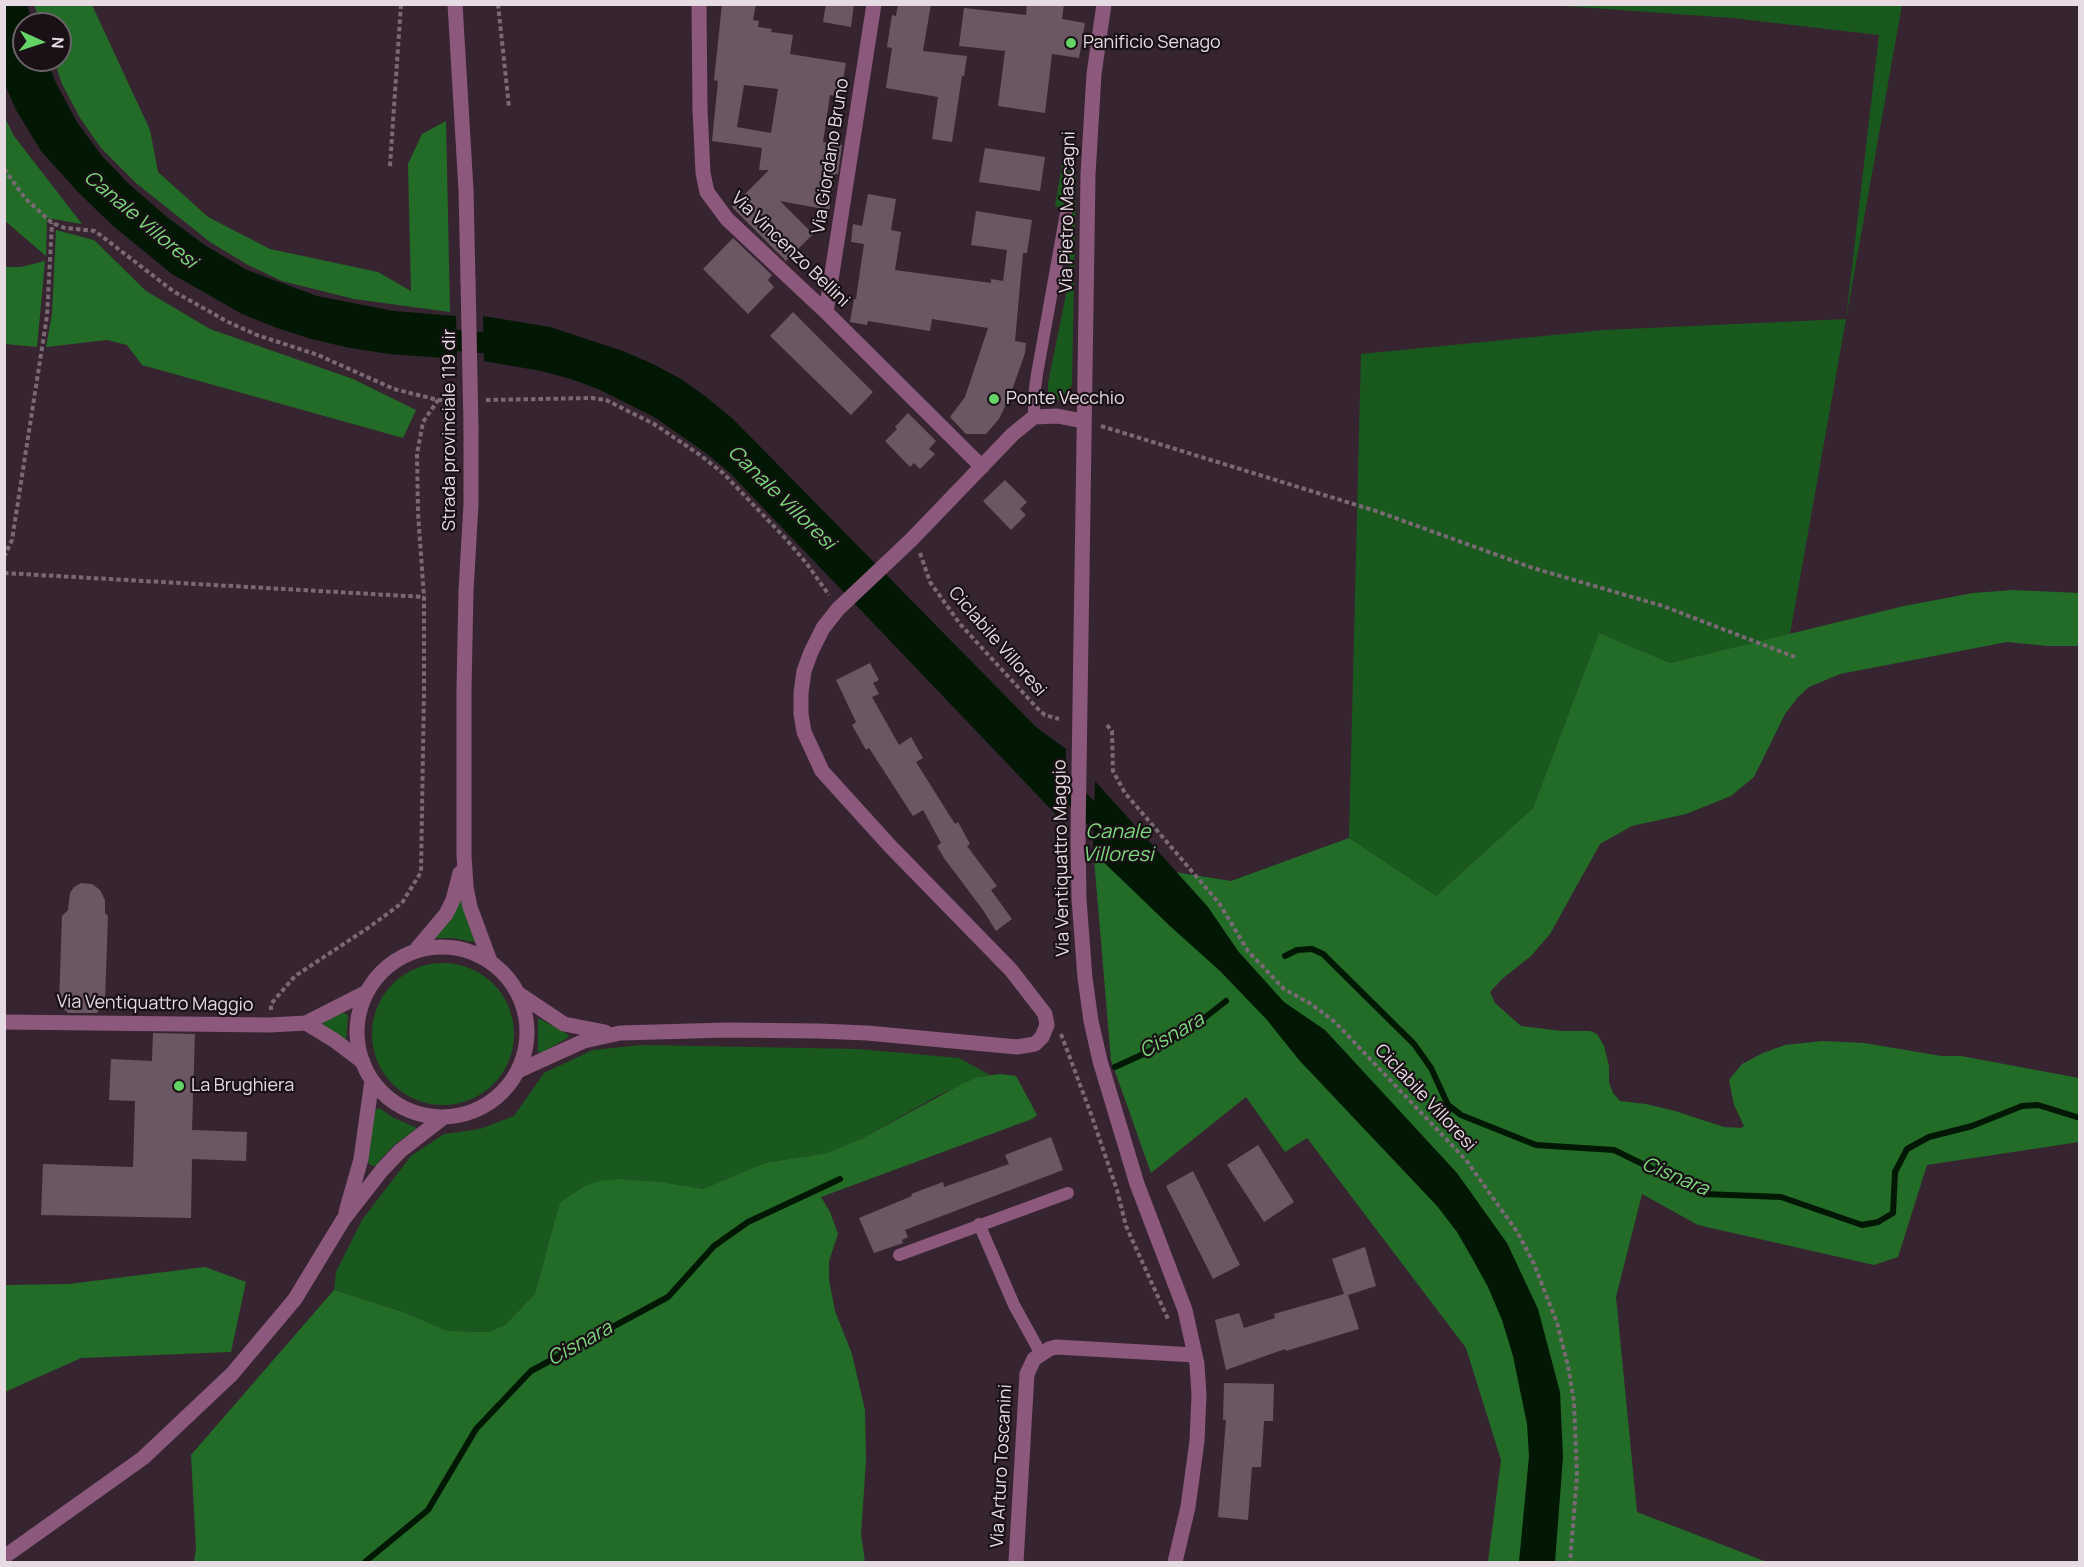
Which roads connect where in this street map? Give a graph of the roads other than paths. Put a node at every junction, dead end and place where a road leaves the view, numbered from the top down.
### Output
1 (455, 4) edge
2 (699, 4) edge
3 (874, 4) edge
4 (1104, 4) edge
5 (1066, 213) dead end
6 (826, 312) junction
7 (1034, 417) junction
8 (1083, 420) junction
9 (982, 467) junction
10 (464, 855) junction
11 (416, 951) junction
12 (490, 961) junction
13 (367, 992) junction
14 (519, 994) junction
15 (4, 1022) edge
16 (306, 1023) junction
17 (620, 1033) junction
18 (363, 1062) junction
19 (518, 1071) junction
20 (372, 1080) junction
21 (444, 1117) junction
22 (1068, 1192) dead end
23 (343, 1220) junction
24 (979, 1224) junction
25 (899, 1255) dead end
26 (1041, 1354) junction
27 (1196, 1355) junction
28 (4, 1557) edge
29 (1017, 1563) edge
30 (1175, 1563) edge

1 - 10 street, Strada provinciale 119 dir, bridge
2 - 6 street, Via Vincenzo Bellini
3 - 6 street, Via Giordano Bruno
4 - 8 street, Via Pietro Mascagni
5 - 7 lane
6 - 9 street, Via Vincenzo Bellini
7 - 8 street
7 - 9 street
8 - 27 street, Via Ventiquattro Maggio
9 - 17 street
10 - 11 street, Strada provinciale 119 dir
10 - 12 street, Strada provinciale 119 dir
11 - 12 street
11 - 13 street
12 - 14 street
13 - 16 street, Via Ventiquattro Maggio
13 - 18 street
14 - 17 street
14 - 19 street
15 - 16 street, Via Ventiquattro Maggio
16 - 18 street
17 - 19 street
18 - 20 street
19 - 21 street
20 - 21 street
20 - 23 street
21 - 23 street
22 - 24 lane
23 - 28 street
24 - 25 lane
24 - 26 lane
26 - 27 street
26 - 29 street, Via Arturo Toscanini
27 - 30 street, Via Ventiquattro Maggio

